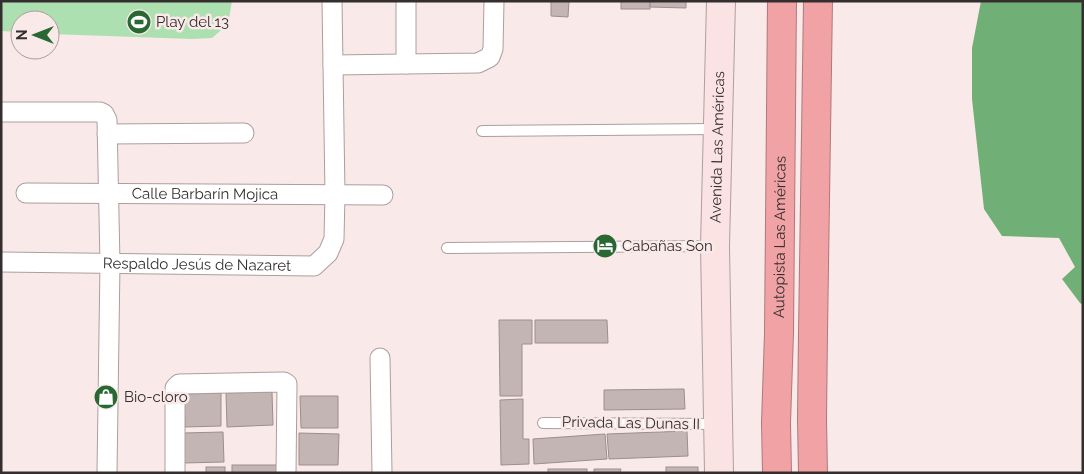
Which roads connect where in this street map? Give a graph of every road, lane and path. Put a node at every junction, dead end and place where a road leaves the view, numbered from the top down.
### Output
1 (332, 1) edge
2 (406, 1) edge
3 (494, 1) edge
4 (721, 1) edge
5 (782, 1) edge
6 (818, 1) edge
7 (406, 64) junction
8 (333, 65) junction
9 (1, 112) edge
10 (107, 127) junction
11 (718, 129) junction
12 (482, 131) dead end
13 (244, 133) dead end
14 (26, 193) dead end
15 (109, 194) junction
16 (335, 194) junction
17 (383, 195) dead end
18 (716, 246) junction
19 (447, 248) dead end
20 (1, 262) edge
21 (110, 264) junction
22 (380, 358) dead end
23 (543, 422) dead end
24 (719, 424) junction
25 (107, 473) edge
26 (176, 473) edge
27 (286, 473) edge
28 (382, 473) edge
29 (720, 473) edge
30 (777, 473) edge
31 (813, 473) edge

1 - 8 street
2 - 7 street
3 - 7 street
4 - 11 main road, Avenida Las Américas
5 - 30 highway, Autopista Las Américas
6 - 31 highway
7 - 8 street
8 - 16 street
9 - 10 street
10 - 13 street
10 - 15 street
11 - 12 lane
11 - 18 main road, Avenida Las Américas
14 - 15 street, Calle Barbarín Mojica
15 - 16 street, Calle Barbarín Mojica
15 - 21 street
16 - 17 street, Calle Barbarín Mojica
16 - 21 street, Respaldo Jesús de Nazaret
18 - 19 lane
18 - 24 main road, Avenida Las Américas
20 - 21 street, Respaldo Jesús de Nazaret
21 - 25 street
22 - 28 street
23 - 24 lane, Privada Las Dunas II
24 - 29 main road, Avenida Las Américas
26 - 27 street

